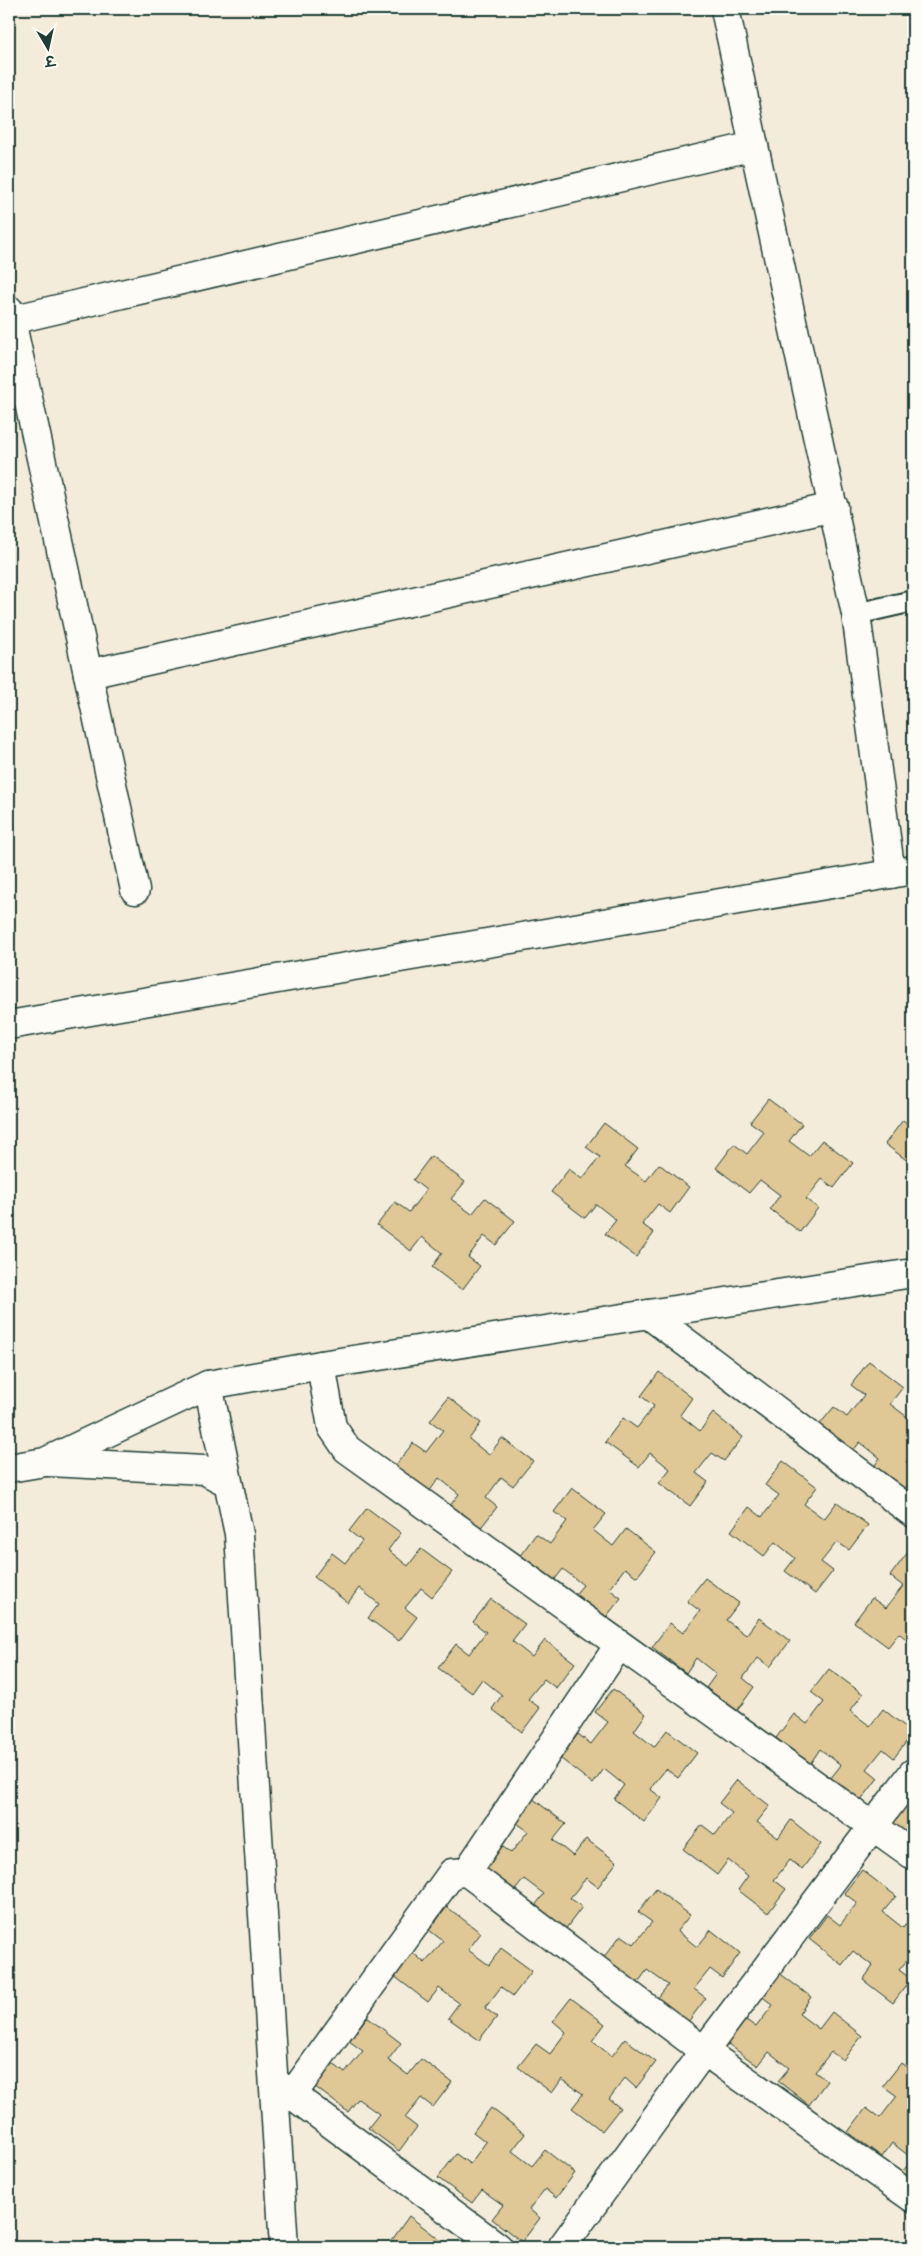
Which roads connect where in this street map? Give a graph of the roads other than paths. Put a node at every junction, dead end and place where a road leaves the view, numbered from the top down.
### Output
1 (725, 9) edge
2 (754, 146) junction
3 (10, 315) edge
4 (834, 507) junction
5 (913, 601) edge
6 (856, 614) junction
7 (88, 674) junction
8 (902, 872) edge
9 (135, 890) dead end
10 (9, 1026) edge
11 (913, 1273) edge
12 (648, 1314) junction
13 (321, 1365) junction
14 (208, 1385) junction
15 (45, 1462) junction
16 (9, 1468) edge
17 (227, 1482) junction
18 (913, 1513) edge
19 (619, 1645) junction
20 (913, 1773) edge
21 (872, 1827) junction
22 (913, 1855) edge
23 (467, 1872) junction
24 (704, 2051) junction
25 (282, 2088) junction
26 (913, 2198) edge
27 (284, 2247) edge
28 (498, 2247) edge
29 (562, 2247) edge

1 - 2 street
2 - 3 street
2 - 4 street
3 - 7 street
4 - 6 street
4 - 7 street
5 - 6 lane
6 - 8 street
7 - 9 street
8 - 10 street
11 - 12 street
12 - 13 street
12 - 18 street
13 - 14 street
13 - 19 street
14 - 15 street
14 - 17 street
15 - 16 street
15 - 17 street
17 - 25 street
19 - 21 street
19 - 23 street
20 - 21 street
21 - 22 street
21 - 24 street
23 - 24 street
23 - 25 street
24 - 26 street
24 - 29 street
25 - 27 street
25 - 28 street

